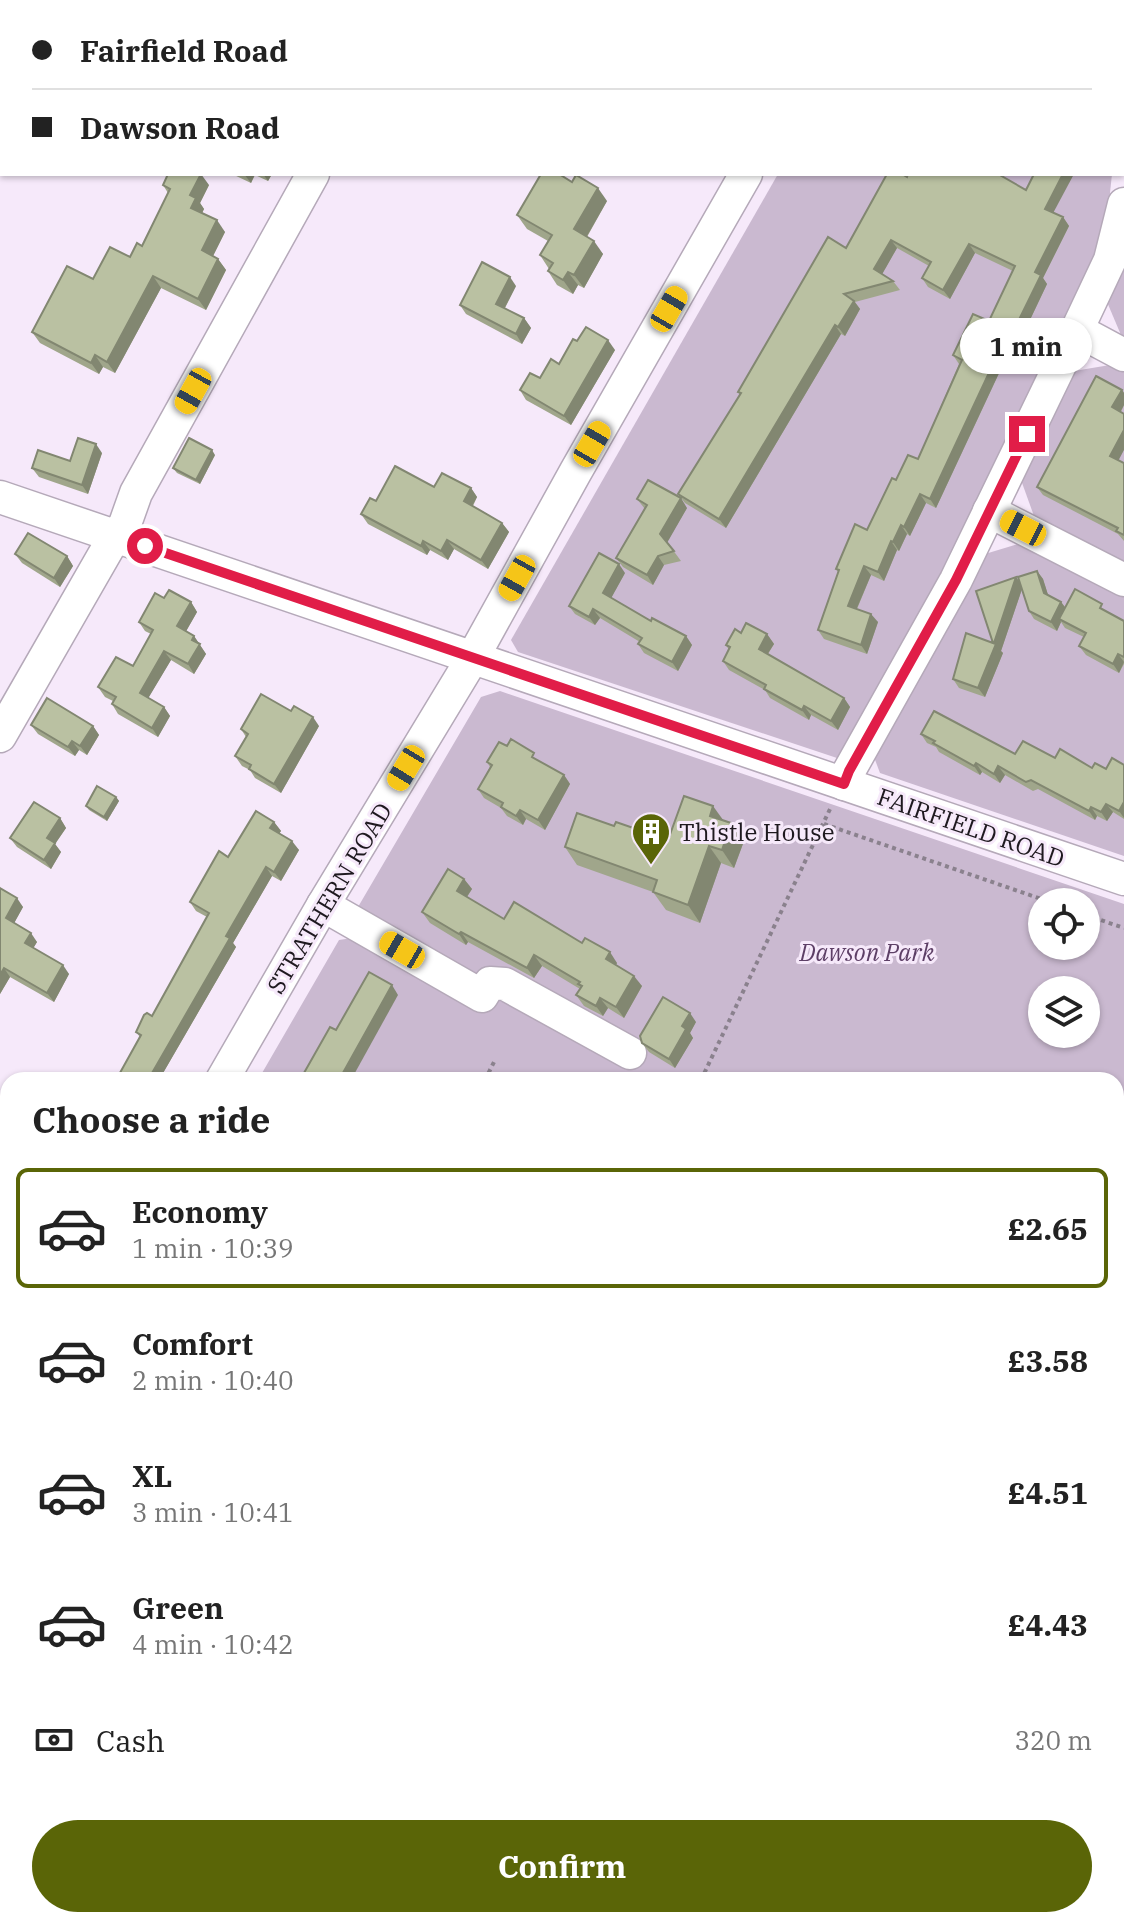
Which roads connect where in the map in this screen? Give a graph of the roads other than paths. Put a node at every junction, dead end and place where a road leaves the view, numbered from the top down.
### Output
1 (312, 176) edge
2 (745, 176) edge
3 (1124, 204) edge
4 (1077, 330) junction
5 (1124, 355) edge
6 (0, 497) edge
7 (989, 511) junction
8 (116, 536) junction
9 (1124, 580) edge
10 (472, 659) junction
11 (0, 736) edge
12 (844, 784) junction
13 (1124, 879) edge
14 (323, 905) junction
15 (630, 1053) dead end
16 (227, 1072) edge

1 - 8 street
2 - 10 street, STRATHERN ROAD
3 - 4 street
4 - 5 street
4 - 7 street
6 - 8 street, FAIRFIELD ROAD
7 - 9 street
7 - 12 street
8 - 10 street, FAIRFIELD ROAD
8 - 11 street
10 - 12 street, FAIRFIELD ROAD
10 - 14 street, STRATHERN ROAD
12 - 13 street, FAIRFIELD ROAD
14 - 15 street
14 - 16 street, STRATHERN ROAD

